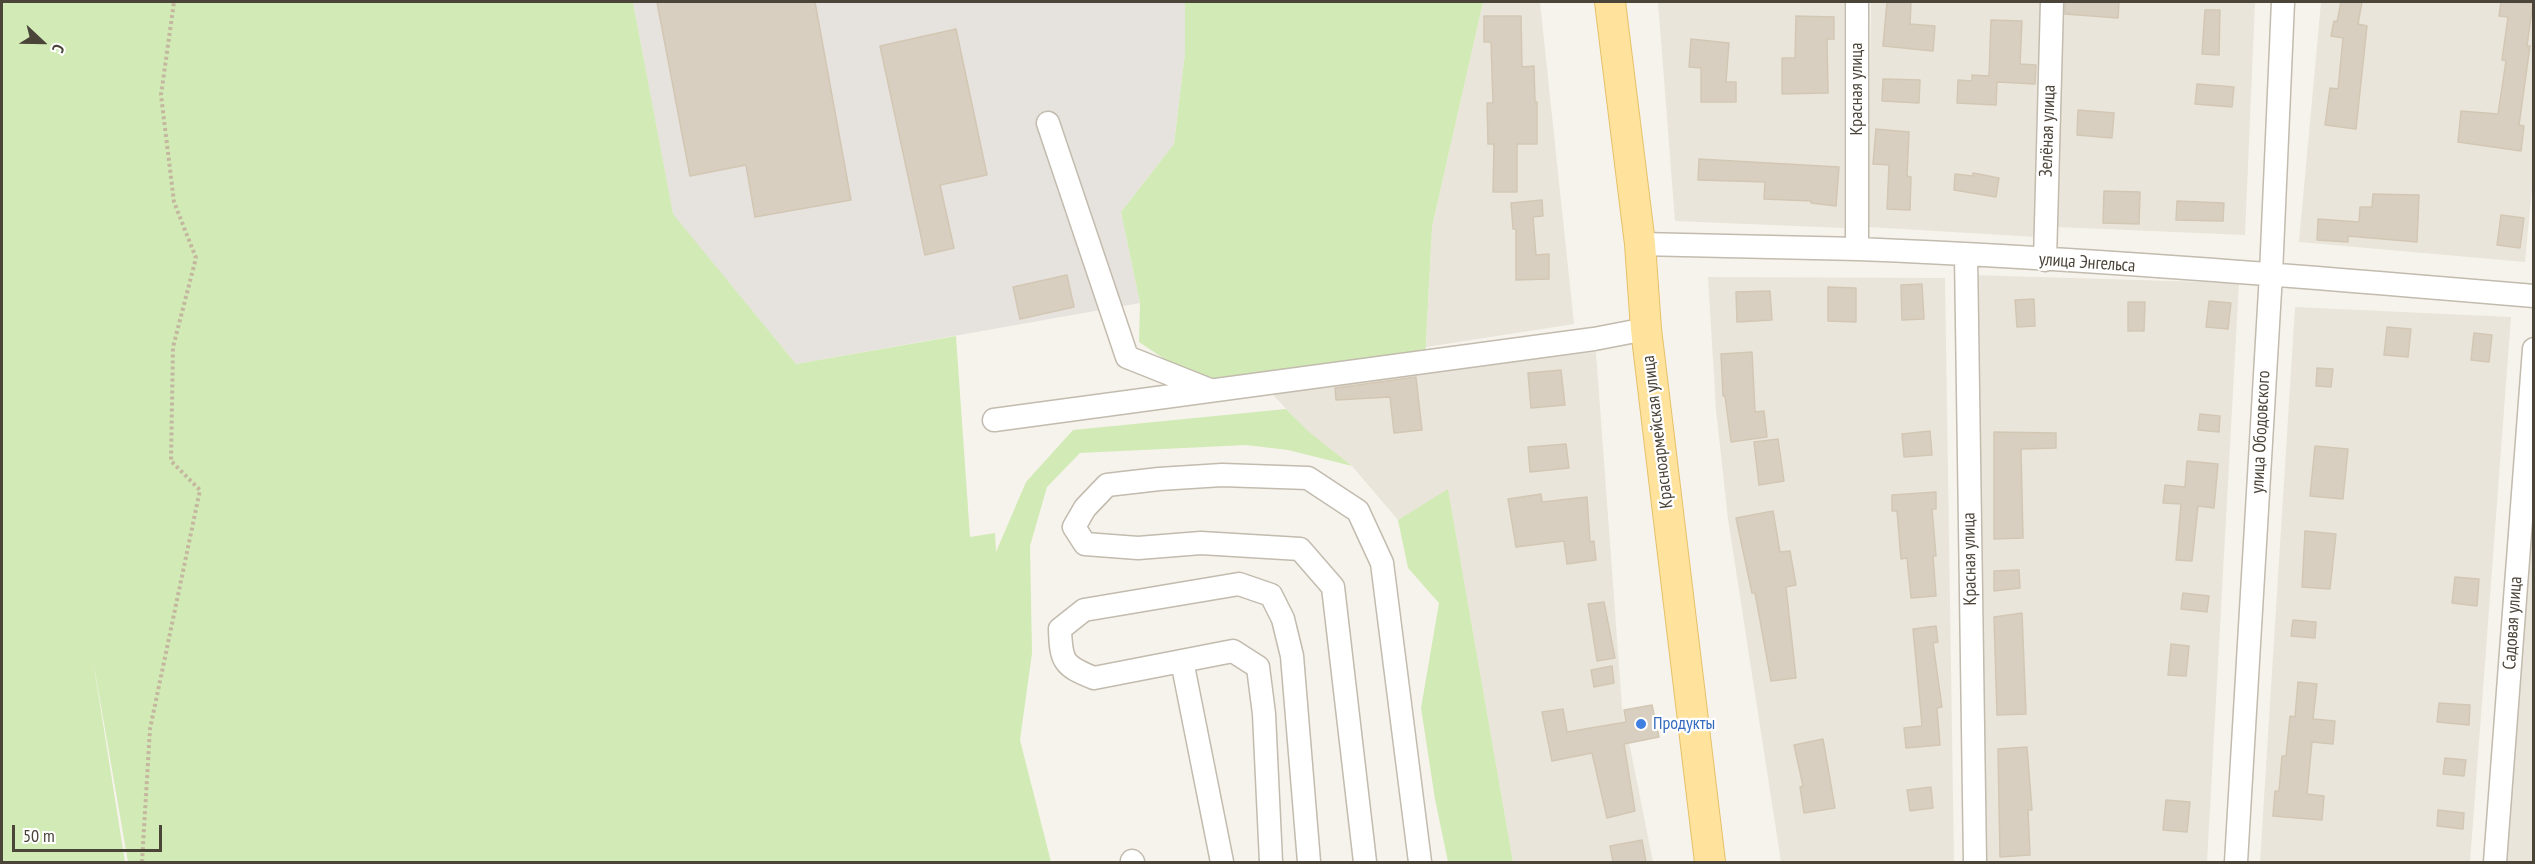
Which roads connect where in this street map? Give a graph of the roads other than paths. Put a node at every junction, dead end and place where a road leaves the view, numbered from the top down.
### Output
1 (1610, 2) edge
2 (1857, 2) edge
3 (2052, 2) edge
4 (2283, 2) edge
5 (1048, 123) dead end
6 (1640, 244) junction
7 (1857, 249) junction
8 (1966, 255) junction
9 (2045, 260) junction
10 (2271, 274) junction
11 (2534, 296) edge
12 (1646, 329) junction
13 (2534, 349) edge
14 (1211, 390) junction
15 (994, 420) dead end
16 (1182, 661) junction
17 (1222, 862) edge
18 (1270, 862) edge
19 (1309, 862) edge
20 (1365, 862) edge
21 (1420, 862) edge
22 (1710, 862) edge
23 (1975, 862) edge
24 (2236, 862) edge
25 (2495, 862) edge

1 - 6 main road, Красноармейская улица
2 - 7 street, Красная улица
3 - 9 street, Зелёная улица
4 - 10 street, улица Ободовского
5 - 14 street
6 - 7 street, улица Энгельса
6 - 12 main road, Красноармейская улица
7 - 8 street, улица Энгельса
8 - 9 street, улица Энгельса
8 - 23 street, Красная улица
9 - 10 street, улица Энгельса
10 - 11 street, улица Энгельса
10 - 24 street, улица Ободовского
12 - 14 street
12 - 22 main road, Красноармейская улица
13 - 25 street, Садовая улица
14 - 15 street
16 - 17 street
16 - 18 street
16 - 19 street
20 - 21 street

